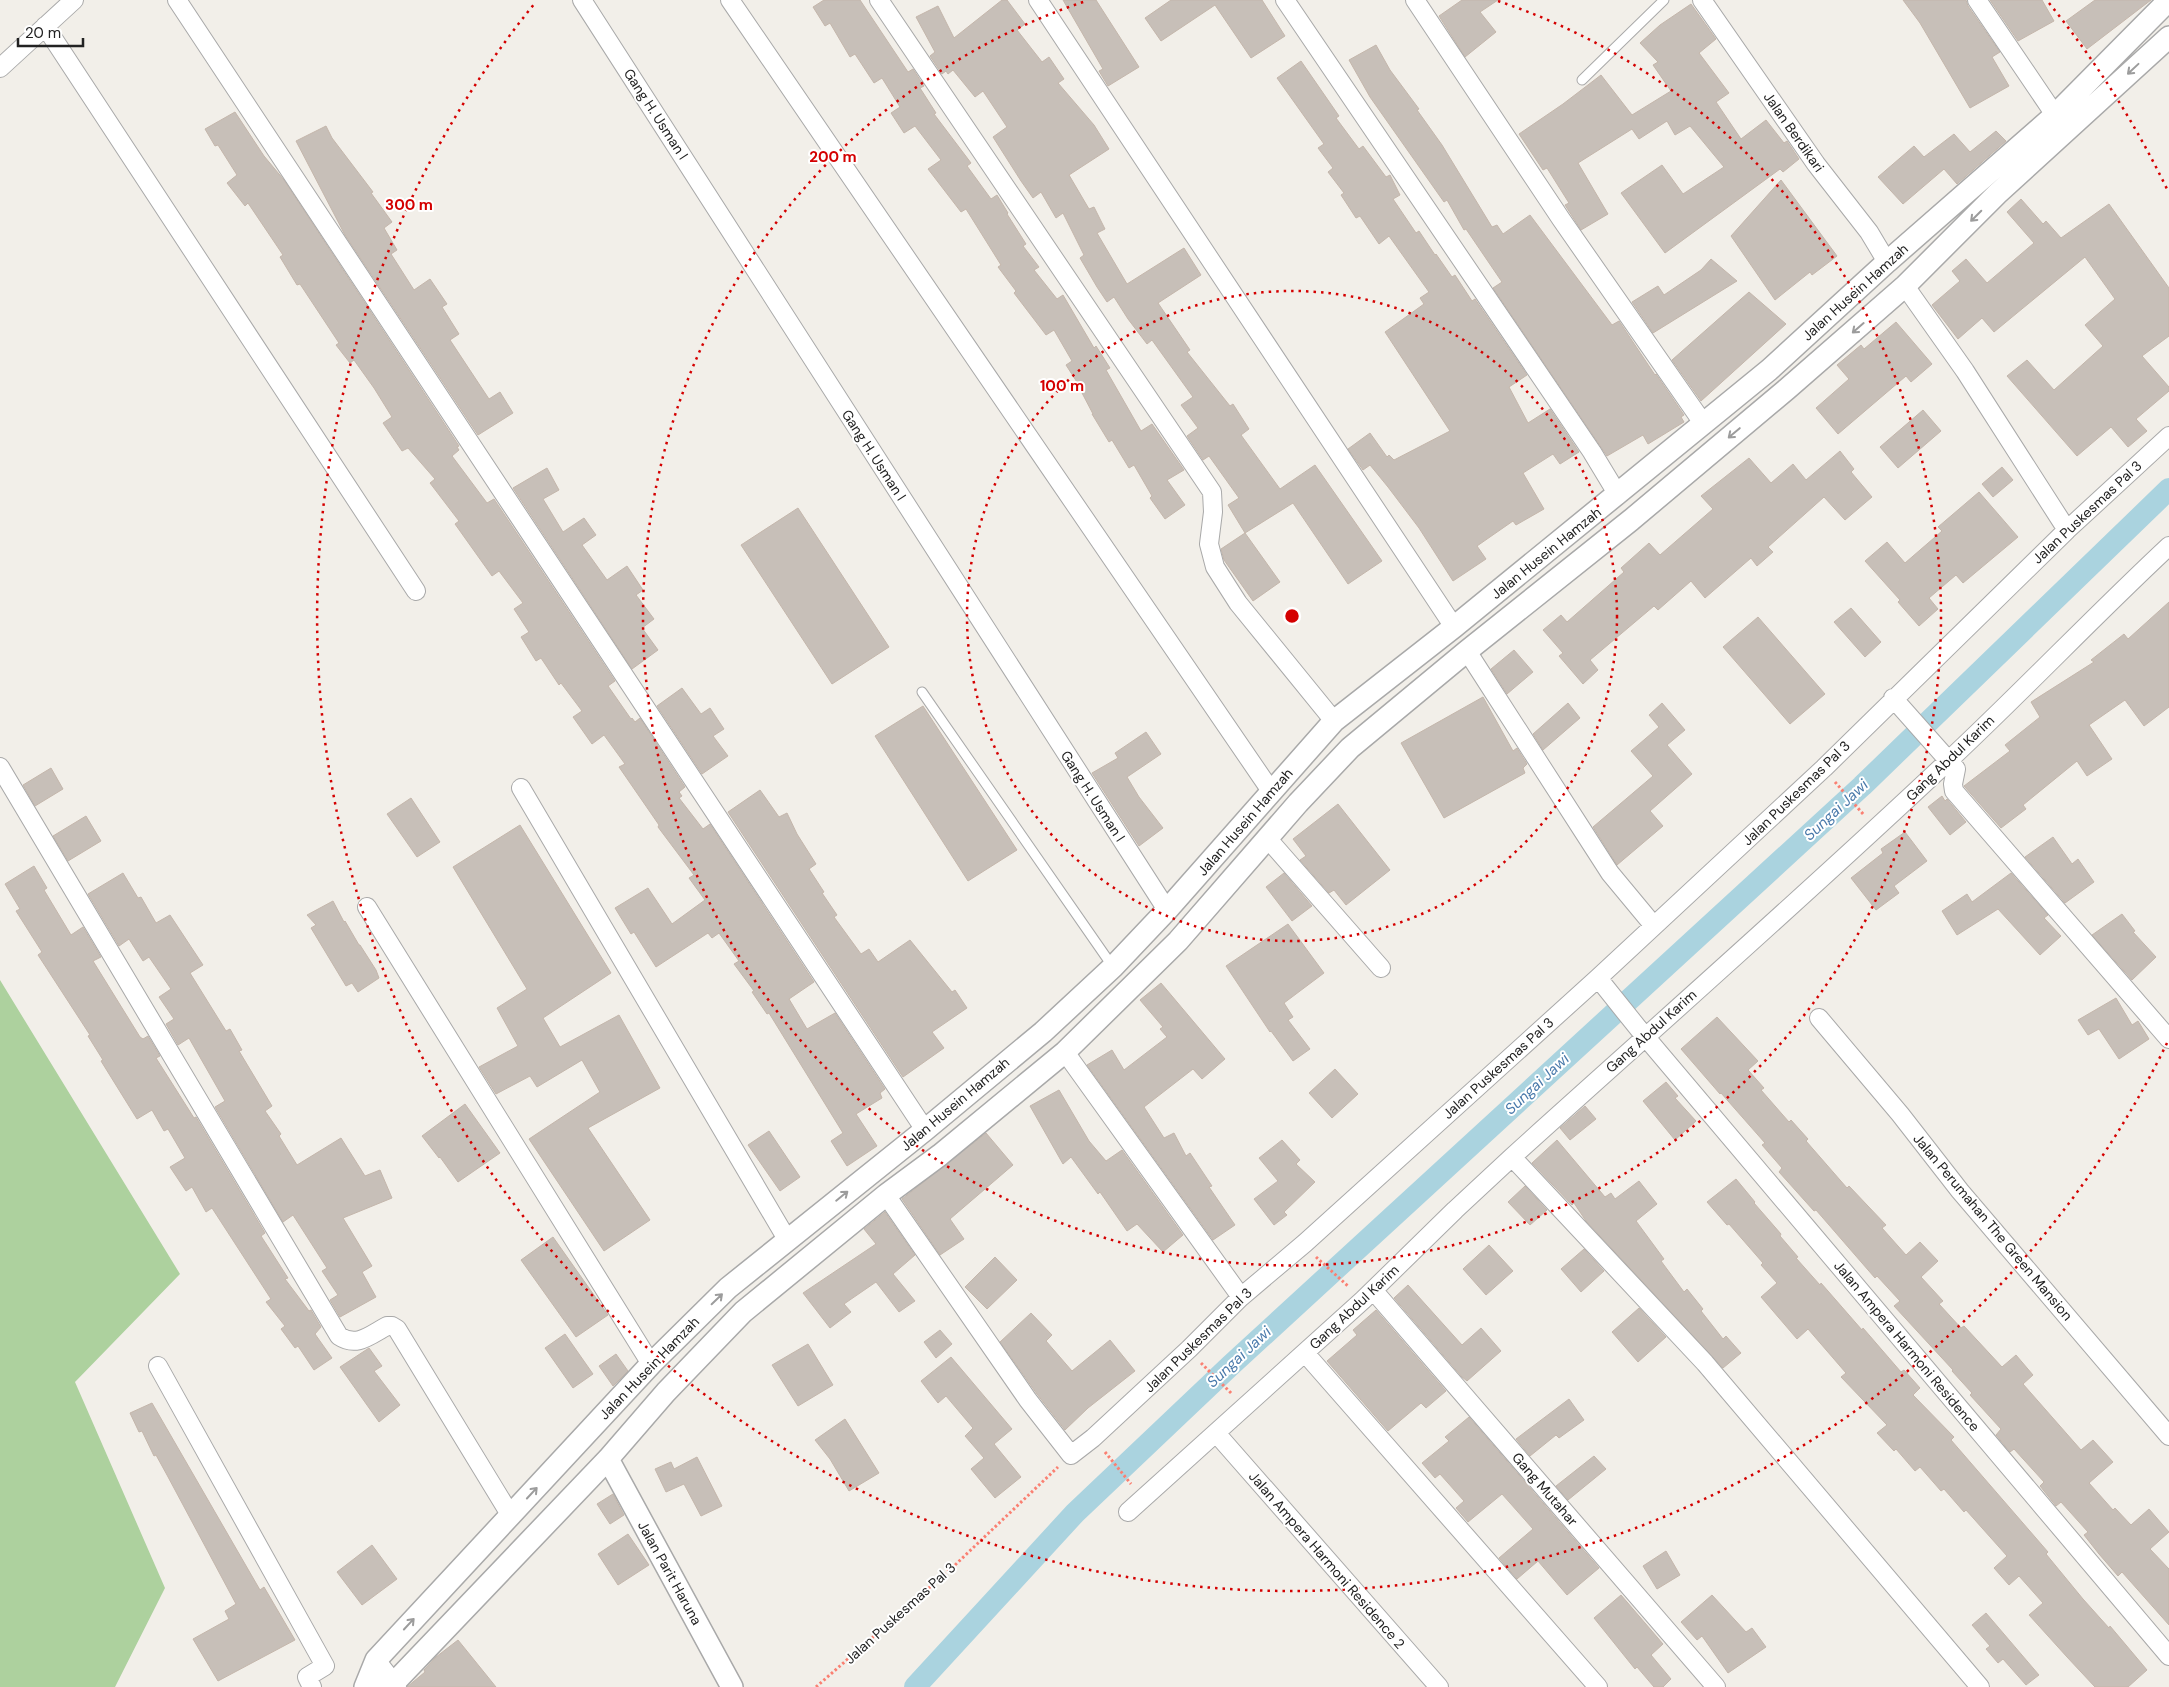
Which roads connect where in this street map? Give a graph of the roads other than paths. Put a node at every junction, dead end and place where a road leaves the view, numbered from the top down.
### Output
1 (74, 0) edge
2 (177, 0) edge
3 (582, 0) edge
4 (730, 0) edge
5 (879, 0) edge
6 (1038, 0) edge
7 (1285, 0) edge
8 (1415, 0) edge
9 (1664, 0) edge
10 (1702, 0) edge
11 (1977, 0) edge
12 (2162, 2) edge
13 (45, 26) junction
14 (2169, 36) edge
15 (0, 68) edge
16 (1582, 80) dead end
17 (2055, 115) junction
18 (1991, 186) junction
19 (1887, 262) junction
20 (1905, 286) junction
21 (1769, 370) junction
22 (1787, 389) junction
23 (1703, 424) junction
24 (2169, 436) edge
25 (1618, 494) junction
26 (2067, 530) junction
27 (2168, 548) edge
28 (416, 591) dead end
29 (1454, 627) junction
30 (1466, 651) junction
31 (922, 692) dead end
32 (1893, 698) junction
33 (1334, 721) junction
34 (1948, 761) junction
35 (0, 767) edge
36 (521, 788) dead end
37 (1271, 791) junction
38 (1267, 838) junction
39 (367, 907) dead end
40 (1167, 910) junction
41 (1654, 926) junction
42 (1113, 967) junction
43 (1381, 968) dead end
44 (1602, 984) junction
45 (1819, 1018) dead end
46 (1642, 1032) junction
47 (2169, 1039) edge
48 (1065, 1052) junction
49 (925, 1130) junction
50 (1512, 1157) junction
51 (886, 1195) junction
52 (788, 1240) junction
53 (1373, 1290) junction
54 (1241, 1297) junction
55 (1305, 1353) junction
56 (651, 1364) junction
57 (158, 1366) dead end
58 (1216, 1433) junction
59 (2169, 1436) edge
60 (608, 1459) junction
61 (1128, 1512) dead end
62 (511, 1516) junction
63 (2169, 1656) edge
64 (376, 1660) junction
65 (392, 1685) edge
66 (312, 1687) edge
67 (366, 1687) edge
68 (732, 1687) edge
69 (1439, 1687) edge
70 (1598, 1687) edge
71 (1716, 1687) edge
72 (1980, 1687) edge

1 - 13 street
2 - 49 street
3 - 40 street, Gang H. Usman I
4 - 37 street
5 - 33 street
6 - 29 street
7 - 25 street
8 - 23 street
9 - 16 lane
10 - 19 street, Jalan Berdikari
11 - 17 street
12 - 17 street, Jalan Husein Hamzah
13 - 15 street
13 - 28 street
14 -> 18 street, Jalan Husein Hamzah
17 - 18 street, Jalan Husein Hamzah
18 - 19 street, Jalan Husein Hamzah
18 -> 20 street, Jalan Husein Hamzah
19 - 21 street, Jalan Husein Hamzah
20 -> 22 street, Jalan Husein Hamzah
20 - 26 street
21 - 22 street
21 - 23 street, Jalan Husein Hamzah
22 -> 30 street, Jalan Husein Hamzah
23 - 25 street, Jalan Husein Hamzah
24 - 26 street, Jalan Puskesmas Pal 3
25 - 29 street, Jalan Husein Hamzah
26 - 32 street, Jalan Puskesmas Pal 3
27 - 34 street, Gang Abdul Karim
29 - 33 street, Jalan Husein Hamzah
30 - 38 street, Jalan Husein Hamzah
30 - 41 street
31 - 42 lane
32 - 34 street
32 - 41 street, Jalan Puskesmas Pal 3
33 - 37 street, Jalan Husein Hamzah
34 - 46 street, Gang Abdul Karim
34 - 47 street
35 - 62 street
36 - 52 street
37 - 40 street, Jalan Husein Hamzah
38 - 43 street
38 - 48 street, Jalan Husein Hamzah
39 - 56 street
40 - 42 street, Jalan Husein Hamzah
41 - 44 street, Jalan Puskesmas Pal 3
42 - 49 street, Jalan Husein Hamzah
44 - 46 street, Jalan Ampera Harmoni Residence
44 - 54 street, Jalan Puskesmas Pal 3
45 - 59 street, Jalan Perumahan The Green Mansion
46 - 50 street, Gang Abdul Karim
46 - 63 street, Jalan Ampera Harmoni Residence
48 - 51 street, Jalan Husein Hamzah
48 - 54 street
52 -> 49 street, Jalan Husein Hamzah
50 - 53 street, Gang Abdul Karim
50 - 72 street
51 - 54 street, Jalan Puskesmas Pal 3
51 - 60 street, Jalan Husein Hamzah
56 -> 52 street, Jalan Husein Hamzah
53 - 55 street, Gang Abdul Karim
53 - 71 street, Gang Mutahar
55 - 58 street, Gang Abdul Karim
55 - 70 street
62 -> 56 street, Jalan Husein Hamzah
57 - 66 street
58 - 61 street, Gang Abdul Karim
58 - 69 street, Jalan Ampera Harmoni Residence 2
60 - 65 street, Jalan Husein Hamzah
60 - 68 street, Jalan Parit Haruna
64 -> 62 street, Jalan Husein Hamzah
64 - 65 street
64 - 67 street, Jalan Husein Hamzah

